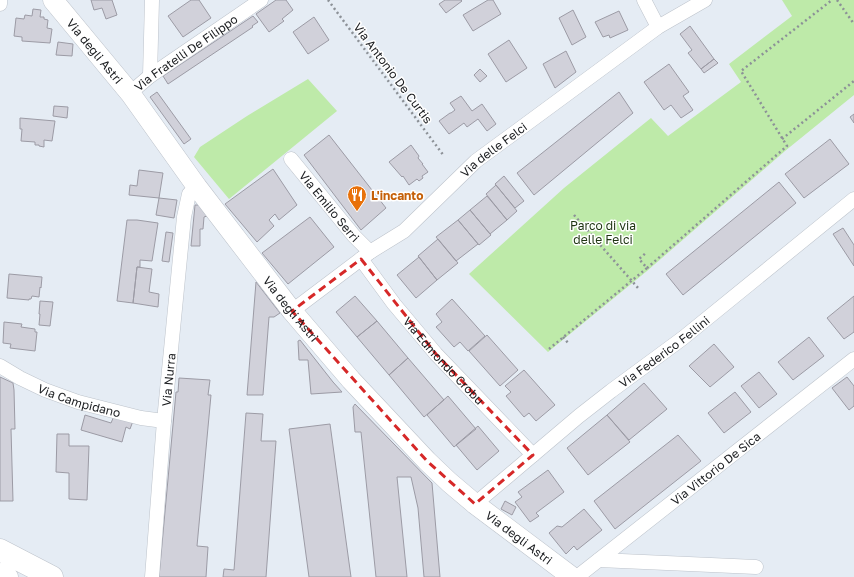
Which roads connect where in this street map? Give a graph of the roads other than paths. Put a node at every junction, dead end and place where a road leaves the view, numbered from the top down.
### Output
1 (0, 0) edge
2 (53, 0) edge
3 (152, 0) edge
4 (261, 0) edge
5 (644, 0) edge
6 (705, 0) edge
7 (0, 4) edge
8 (658, 27) junction
9 (150, 76) junction
10 (130, 93) junction
11 (291, 159) dead end
12 (197, 187) junction
13 (854, 199) edge
14 (366, 256) junction
15 (292, 311) junction
16 (854, 359) edge
17 (0, 366) edge
18 (164, 421) junction
19 (533, 455) junction
20 (474, 504) junction
21 (0, 540) edge
22 (0, 550) edge
23 (599, 560) junction
24 (31, 566) junction
25 (756, 567) dead end
26 (736, 572) edge
27 (0, 574) edge
28 (7, 577) edge
29 (52, 577) edge
30 (152, 577) edge
31 (572, 577) edge
32 (577, 577) edge

1 - 7 street
2 - 10 street, Via degli Astri
3 - 9 street
4 - 9 street, Via Fratelli De Filippo
5 - 8 street
6 - 8 street, Via delle Felci
8 - 14 street, Via delle Felci
9 - 10 street, Via Fratelli De Filippo
10 - 12 street, Via degli Astri
11 - 14 street, Via Emilio Serri
12 - 15 street, Via degli Astri
12 - 18 street, Via Nurra
13 - 19 street, Via Federico Fellini
14 - 15 street, Via delle Felci
14 - 19 street, Via Edmondo Crobu
15 - 20 street, Via degli Astri
16 - 23 street, Via Vittorio De Sica
17 - 18 street, Via Campidano
18 - 30 street, Via Nurra
19 - 20 street, Via Federico Fellini
20 - 31 street, Via degli Astri
21 - 24 highway
22 - 24 highway
23 - 26 street
23 - 32 street, Via Vittorio De Sica
24 - 29 highway
25 - 26 street
27 - 28 highway

